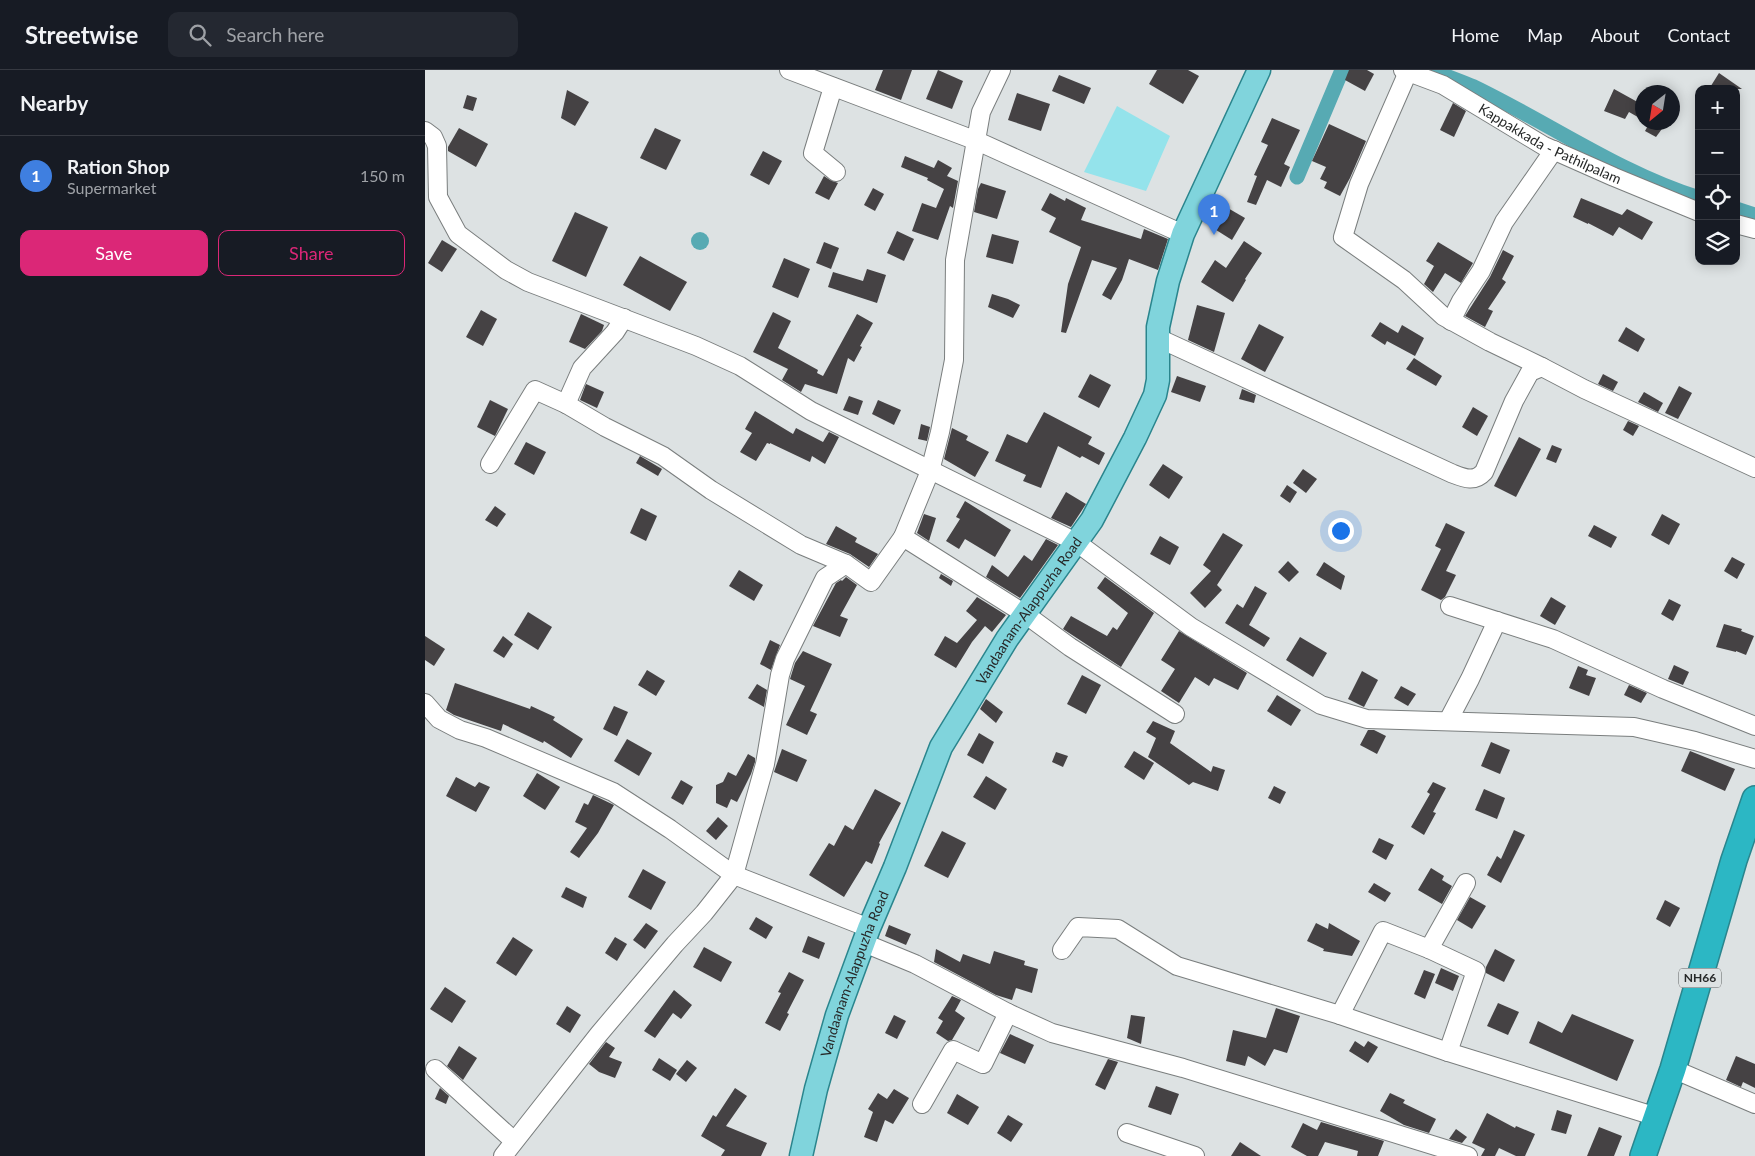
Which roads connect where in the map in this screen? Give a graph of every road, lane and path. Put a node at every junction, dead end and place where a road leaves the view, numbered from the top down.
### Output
1 (789, 70) edge
2 (1001, 70) edge
3 (1259, 70) edge
4 (1405, 71) edge
5 (833, 87) junction
6 (425, 131) edge
7 (977, 141) junction
8 (1554, 150) junction
9 (836, 172) dead end
10 (433, 203) edge
11 (1695, 210) edge
12 (1740, 225) edge
13 (1755, 229) edge
14 (1183, 234) junction
15 (624, 318) junction
16 (1451, 321) junction
17 (1158, 338) junction
18 (1542, 366) junction
19 (566, 404) junction
20 (490, 464) dead end
21 (1755, 468) edge
22 (930, 471) junction
23 (903, 536) junction
24 (1076, 542) junction
25 (846, 564) junction
26 (1450, 606) dead end
27 (1025, 614) junction
28 (1497, 621) junction
29 (425, 703) edge
30 (1175, 714) dead end
31 (1448, 721) junction
32 (1755, 726) edge
33 (1755, 759) edge
34 (1755, 802) edge
35 (734, 875) junction
36 (1466, 883) dead end
37 (866, 936) junction
38 (1429, 949) junction
39 (1062, 950) dead end
40 (1007, 1013) junction
41 (1340, 1015) junction
42 (1448, 1052) junction
43 (435, 1069) dead end
44 (1673, 1069) junction
45 (922, 1104) dead end
46 (1755, 1104) edge
47 (1657, 1118) junction
48 (1127, 1133) dead end
49 (514, 1141) junction
50 (503, 1156) edge
51 (801, 1156) edge
52 (1195, 1156) edge
53 (1468, 1156) edge
54 (1643, 1156) edge

1 - 5 street
2 - 7 street
3 - 14 main road, Vandaanam-Alappuzha Road
4 - 8 street, Kappakkada - Pathilpalam
4 - 16 street
5 - 7 street
5 - 9 street
6 - 10 street
7 - 14 street
7 - 22 street
8 - 11 street, Kappakkada - Pathilpalam
8 - 16 street
10 - 15 street
12 - 13 street
14 - 17 main road, Vandaanam-Alappuzha Road
15 - 19 street
15 - 22 street
16 - 18 street
17 - 18 street
17 - 24 main road, Vandaanam-Alappuzha Road
18 - 21 street
19 - 20 street
19 - 25 street
22 - 23 street
22 - 24 street
23 - 25 street
23 - 27 street
24 - 27 main road, Vandaanam-Alappuzha Road
24 - 31 street
25 - 35 street
26 - 28 street
27 - 30 street
27 - 37 main road, Vandaanam-Alappuzha Road
28 - 31 street
28 - 32 street
29 - 35 street
31 - 33 street
34 - 44 highway, NH66
35 - 37 street
35 - 49 street
36 - 38 street
37 - 40 street
37 - 51 main road, Vandaanam-Alappuzha Road
38 - 41 street
38 - 42 street
39 - 41 street
40 - 45 street
40 - 53 street
41 - 42 street
42 - 47 street
43 - 49 street
44 - 46 street
44 - 47 highway, NH66
47 - 54 highway, NH66
48 - 52 street
49 - 50 street

